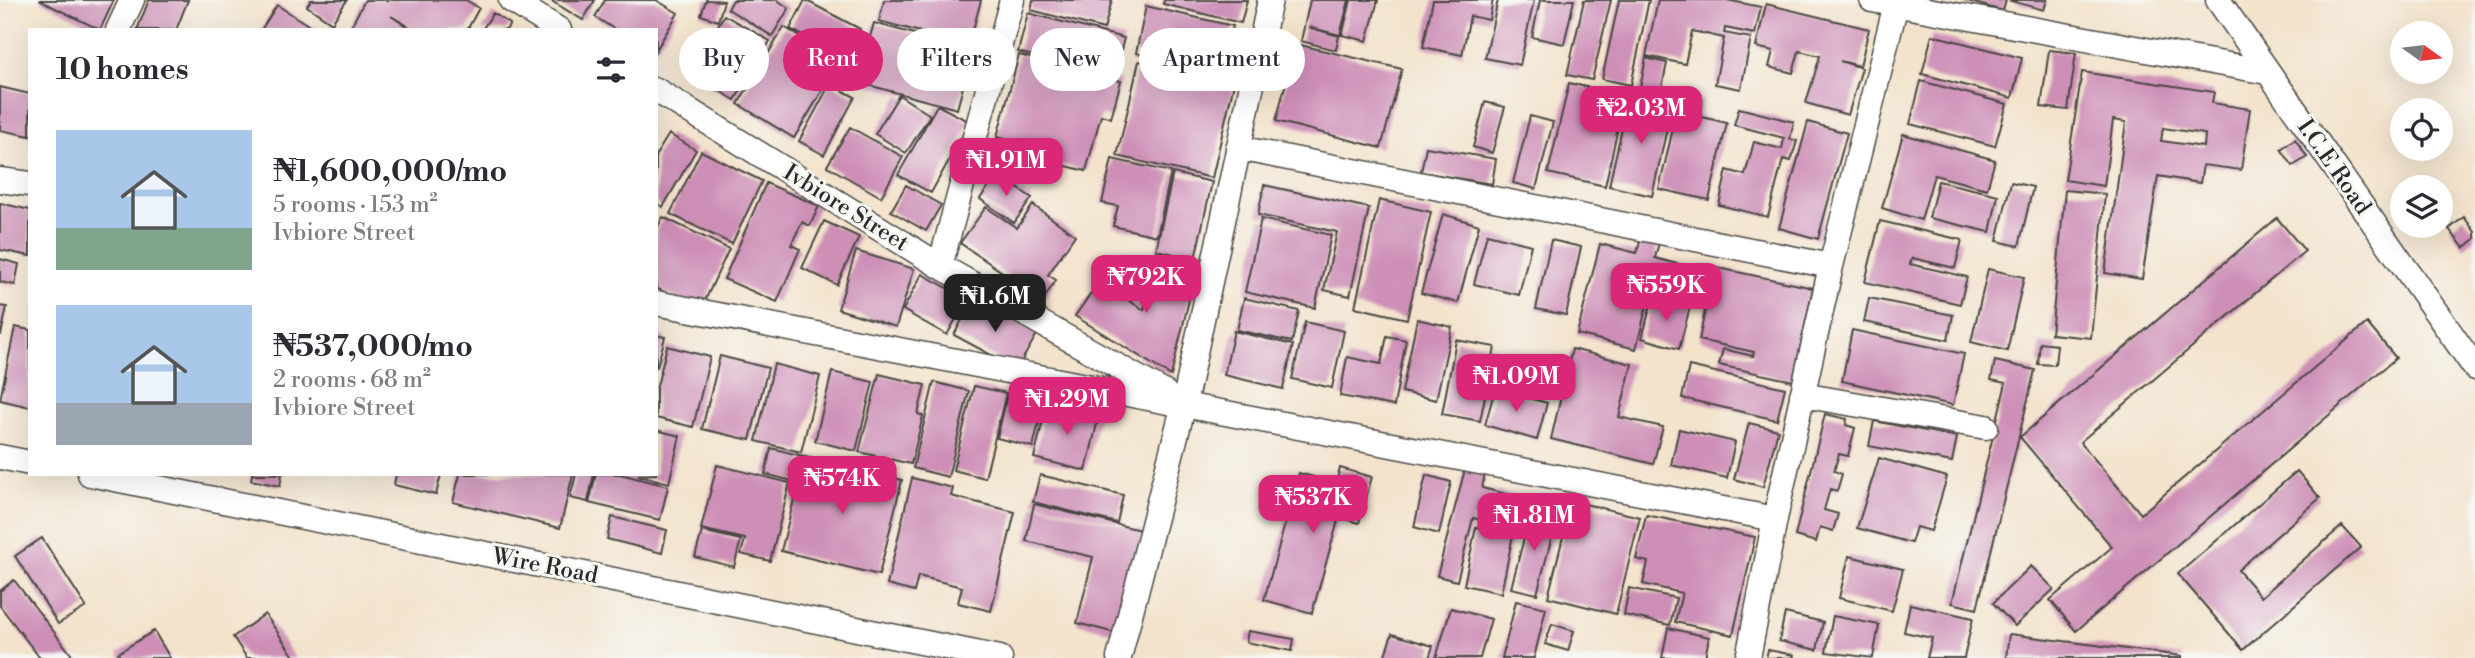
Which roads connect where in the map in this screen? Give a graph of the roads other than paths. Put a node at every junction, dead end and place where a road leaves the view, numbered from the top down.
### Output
1 (132, 0) edge
2 (511, 0) edge
3 (1012, 0) edge
4 (1270, 0) edge
5 (1872, 0) edge
6 (2218, 0) edge
7 (1897, 2) edge
8 (119, 28) edge
9 (556, 28) edge
10 (2267, 72) junction
11 (658, 91) edge
12 (1238, 148) junction
13 (0, 180) edge
14 (28, 184) edge
15 (940, 266) junction
16 (1831, 266) junction
17 (658, 303) edge
18 (2475, 368) edge
19 (1802, 395) junction
20 (1184, 404) junction
21 (1986, 427) dead end
22 (0, 457) edge
23 (28, 463) edge
24 (100, 476) edge
25 (1775, 519) junction
26 (1000, 658) edge
27 (1119, 658) edge
28 (1748, 658) edge

1 - 8 street
2 - 9 street
3 - 15 street
4 - 12 street
5 - 7 street
6 - 10 street, I.C.E Road
7 - 10 street
7 - 16 street
10 - 18 street, I.C.E Road
11 - 15 street, Ivbiore Street
12 - 16 street
12 - 20 street
13 - 14 street
15 - 20 street, Ivbiore Street
16 - 19 street
17 - 20 street
19 - 21 street
19 - 25 street
20 - 25 street
20 - 27 street
22 - 23 street
24 - 26 street, Wire Road
25 - 28 street

